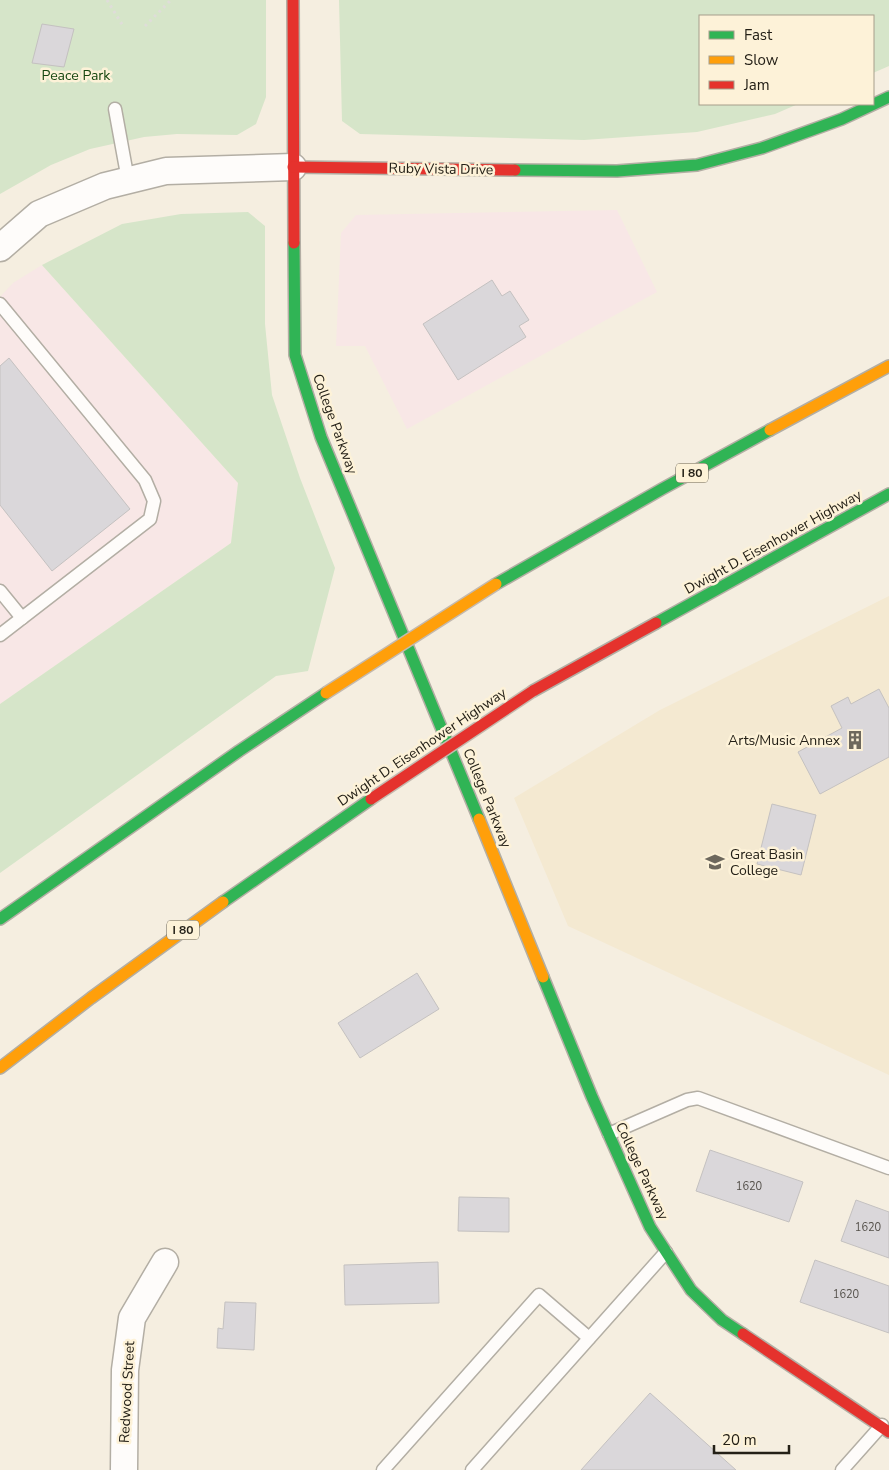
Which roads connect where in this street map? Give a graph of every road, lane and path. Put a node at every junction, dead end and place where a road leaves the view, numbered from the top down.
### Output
1 (106, 0) edge
2 (169, 0) edge
3 (293, 0) edge
4 (123, 26) dead end
5 (145, 26) dead end
6 (889, 97) edge
7 (874, 104) edge
8 (872, 105) edge
9 (115, 108) dead end
10 (293, 167) junction
11 (128, 180) junction
12 (0, 248) edge
13 (0, 304) edge
14 (889, 366) edge
15 (889, 494) edge
16 (0, 591) edge
17 (22, 618) junction
18 (0, 635) edge
19 (0, 919) edge
20 (0, 1068) edge
21 (609, 1134) junction
22 (889, 1168) edge
23 (666, 1252) junction
24 (165, 1262) dead end
25 (589, 1338) junction
26 (886, 1426) edge
27 (124, 1470) edge
28 (383, 1470) edge
29 (472, 1470) edge
30 (842, 1470) edge

1 - 4 path
2 - 5 path
3 - 10 main road, College Parkway
6 - 7 main road, Ruby Vista Drive
8 - 10 main road, Ruby Vista Drive
9 - 11 lane
10 - 11 street, Ruby Vista Drive
10 - 21 main road, College Parkway
11 - 12 street, Ruby Vista Drive
13 - 17 lane
14 - 19 main road, I 80, bridge
15 - 20 main road, Dwight D. Eisenhower Highway / I 80, bridge
16 - 17 lane
17 - 18 lane
21 - 22 lane
21 - 23 main road, College Parkway
23 - 25 lane
23 - 26 main road, College Parkway
24 - 27 street, Redwood Street
25 - 28 lane
25 - 29 lane
26 - 30 lane

